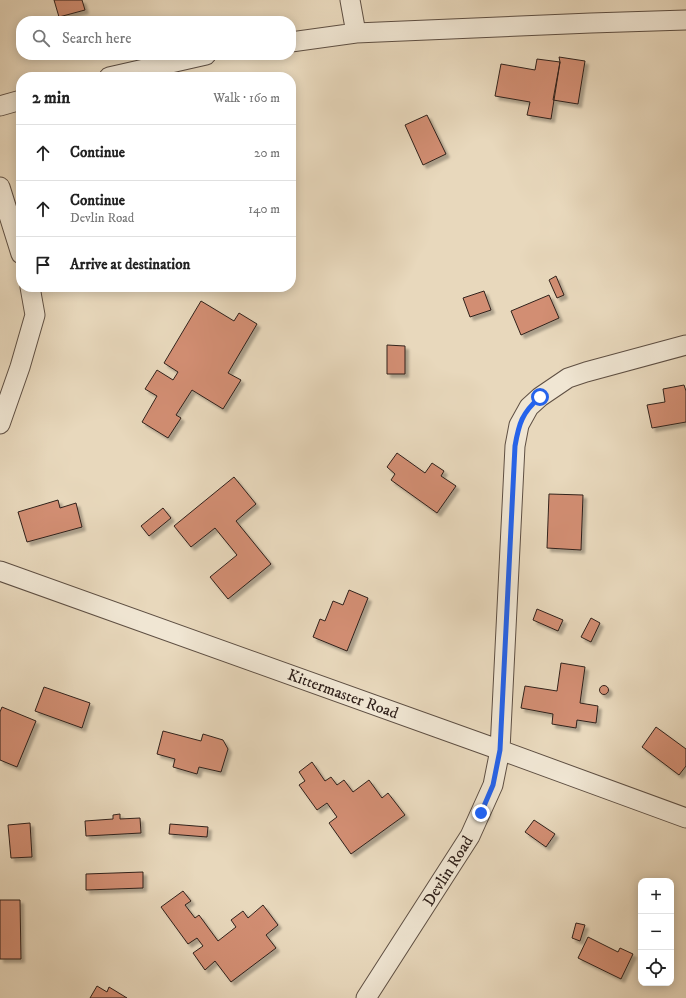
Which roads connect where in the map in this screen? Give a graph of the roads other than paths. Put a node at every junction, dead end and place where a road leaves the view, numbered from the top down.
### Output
1 (350, 0) edge
2 (686, 20) edge
3 (356, 33) junction
4 (296, 41) edge
5 (184, 60) edge
6 (131, 72) edge
7 (16, 101) edge
8 (0, 106) edge
9 (0, 187) edge
10 (16, 238) edge
11 (31, 292) edge
12 (686, 345) edge
13 (0, 424) edge
14 (0, 571) edge
15 (500, 750) junction
16 (686, 818) edge
17 (366, 998) edge

1 - 3 street
2 - 3 street
3 - 4 street
5 - 6 street
7 - 8 street
9 - 10 street
11 - 13 street
12 - 15 street, Devlin Road
14 - 15 street, Kittermaster Road
15 - 16 street, Kittermaster Road
15 - 17 street, Devlin Road

